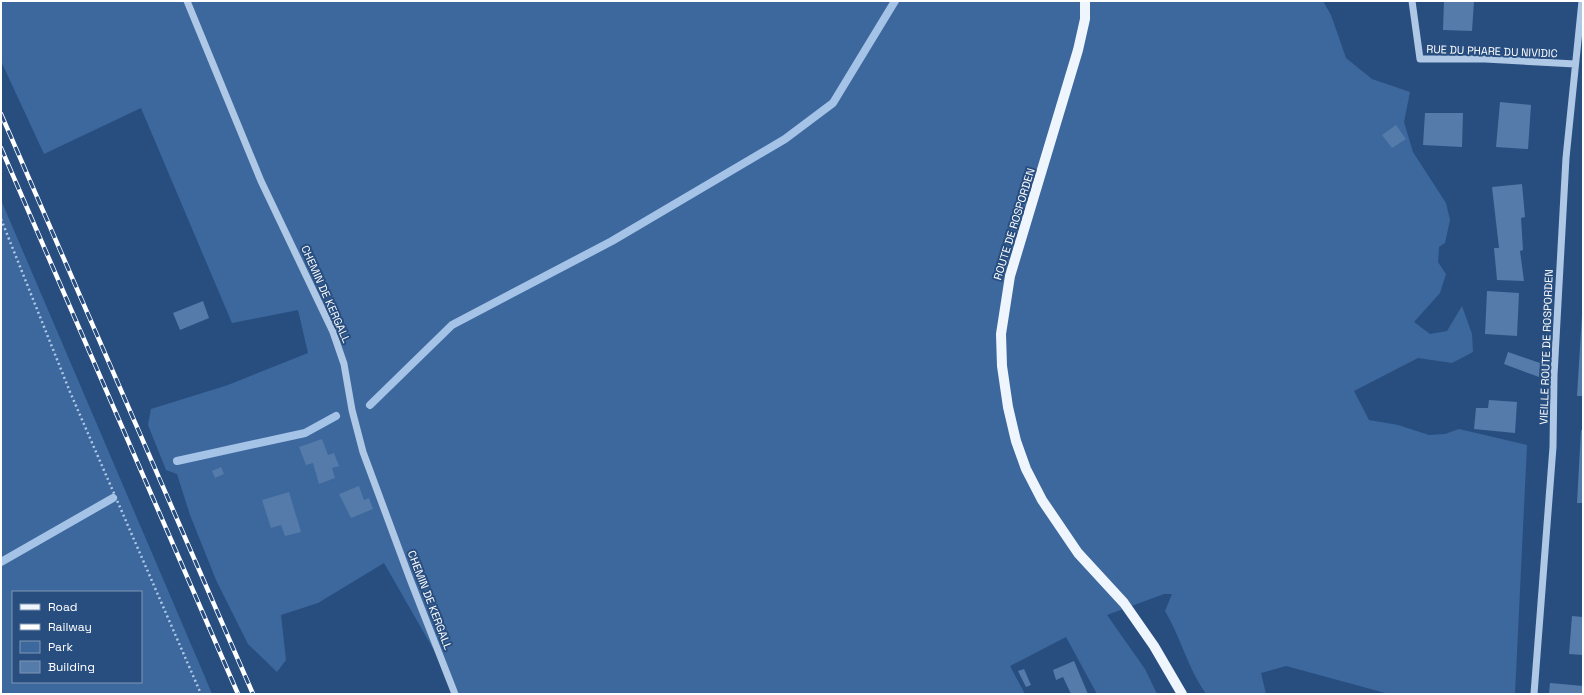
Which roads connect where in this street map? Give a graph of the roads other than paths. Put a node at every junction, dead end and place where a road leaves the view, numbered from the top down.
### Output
1 (187, 1) edge
2 (1086, 1) edge
3 (1412, 1) edge
4 (1582, 1) edge
5 (1575, 64) junction
6 (456, 694) edge
7 (1182, 694) edge
8 (1534, 694) edge

1 - 6 street, CHEMIN DE KERGALL
2 - 7 main road, ROUTE DE ROSPORDEN
3 - 5 street, RUE DU PHARE DU NIVIDIC
4 - 5 street, VIEILLE ROUTE DE ROSPORDEN
5 - 8 street, VIEILLE ROUTE DE ROSPORDEN

